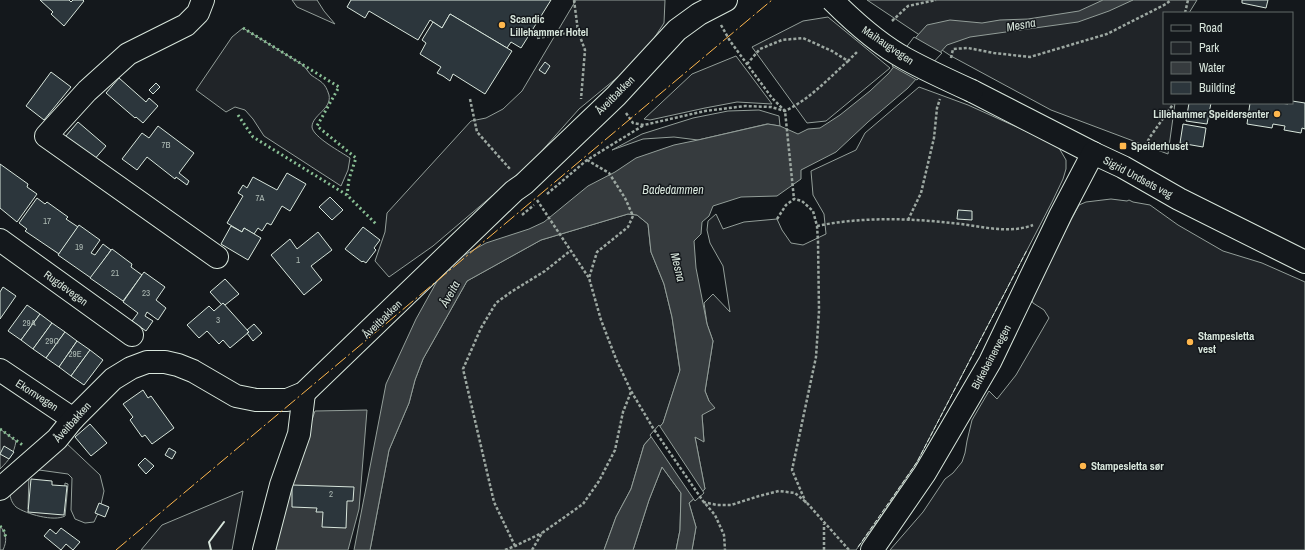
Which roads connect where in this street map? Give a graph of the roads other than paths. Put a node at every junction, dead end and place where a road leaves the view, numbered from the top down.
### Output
1 (203, 0) edge
2 (832, 0) edge
3 (719, 4) edge
4 (972, 91) joint
5 (1093, 153) junction
6 (0, 240) edge
7 (217, 257) dead end
8 (1305, 262) edge
9 (132, 335) dead end
10 (0, 370) edge
11 (304, 393) junction
12 (73, 419) junction
13 (0, 490) edge
14 (264, 550) edge
15 (872, 550) edge

1 - 7 street
2 - 4 street, Maihaugvegen, bridge
3 - 11 street, Åveitbakken
4 - 5 street, Sigrid Undsets veg
5 - 8 street, Sigrid Undsets veg
5 - 15 street, Birkebeinervegen
6 - 9 street, Rugdevegen
10 - 12 street, Ekornvegen
11 - 12 street, Åveitbakken
11 - 14 street
12 - 13 street, Åveitbakken

